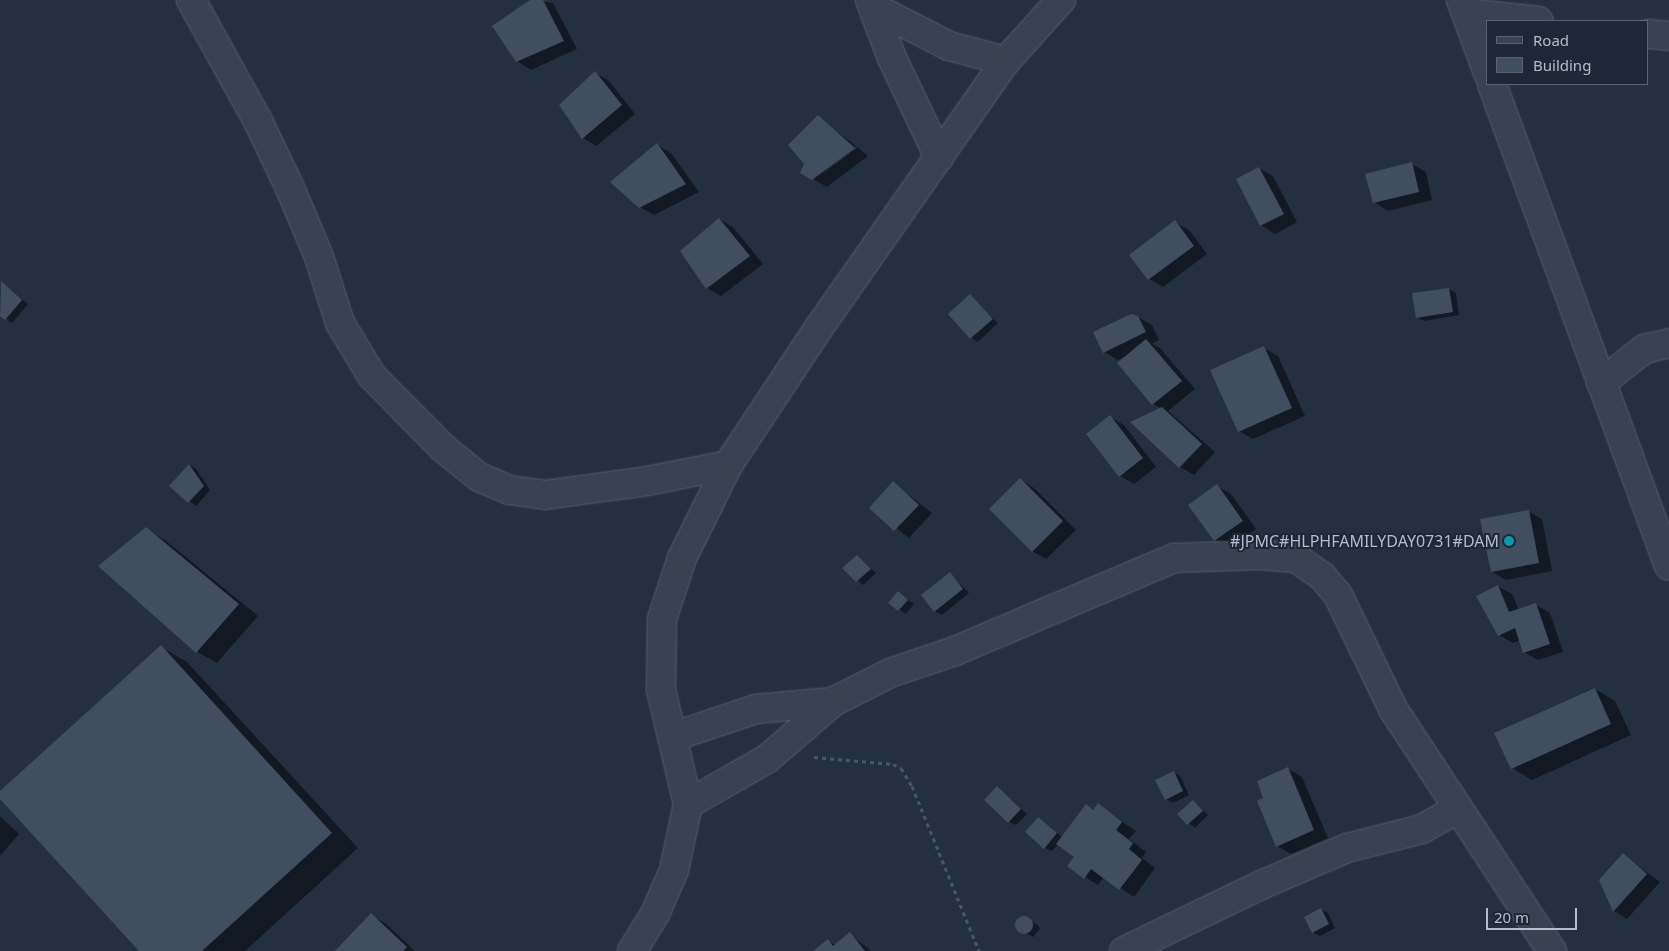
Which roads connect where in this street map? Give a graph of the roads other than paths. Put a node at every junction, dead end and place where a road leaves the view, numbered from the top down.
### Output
1 (191, 0) edge
2 (1061, 0) edge
3 (873, 4) edge
4 (1464, 6) edge
5 (1534, 20) edge
6 (1649, 34) edge
7 (1669, 36) edge
8 (1006, 62) junction
9 (1486, 67) edge
10 (1492, 85) edge
11 (939, 157) junction
12 (1669, 343) edge
13 (1601, 383) junction
14 (728, 465) junction
15 (1669, 566) edge
16 (832, 702) junction
17 (672, 737) junction
18 (688, 804) junction
19 (1457, 809) junction
20 (632, 951) edge
21 (1124, 951) edge
22 (1552, 951) edge

1 - 14 street
2 - 8 street
3 - 8 street
3 - 11 street
4 - 5 street
4 - 9 street
6 - 7 street
8 - 11 street
10 - 13 street
11 - 14 street
12 - 13 street
13 - 15 street
14 - 17 street
16 - 17 street
16 - 18 street
16 - 19 street
17 - 18 street
18 - 20 street
19 - 21 street
19 - 22 street

